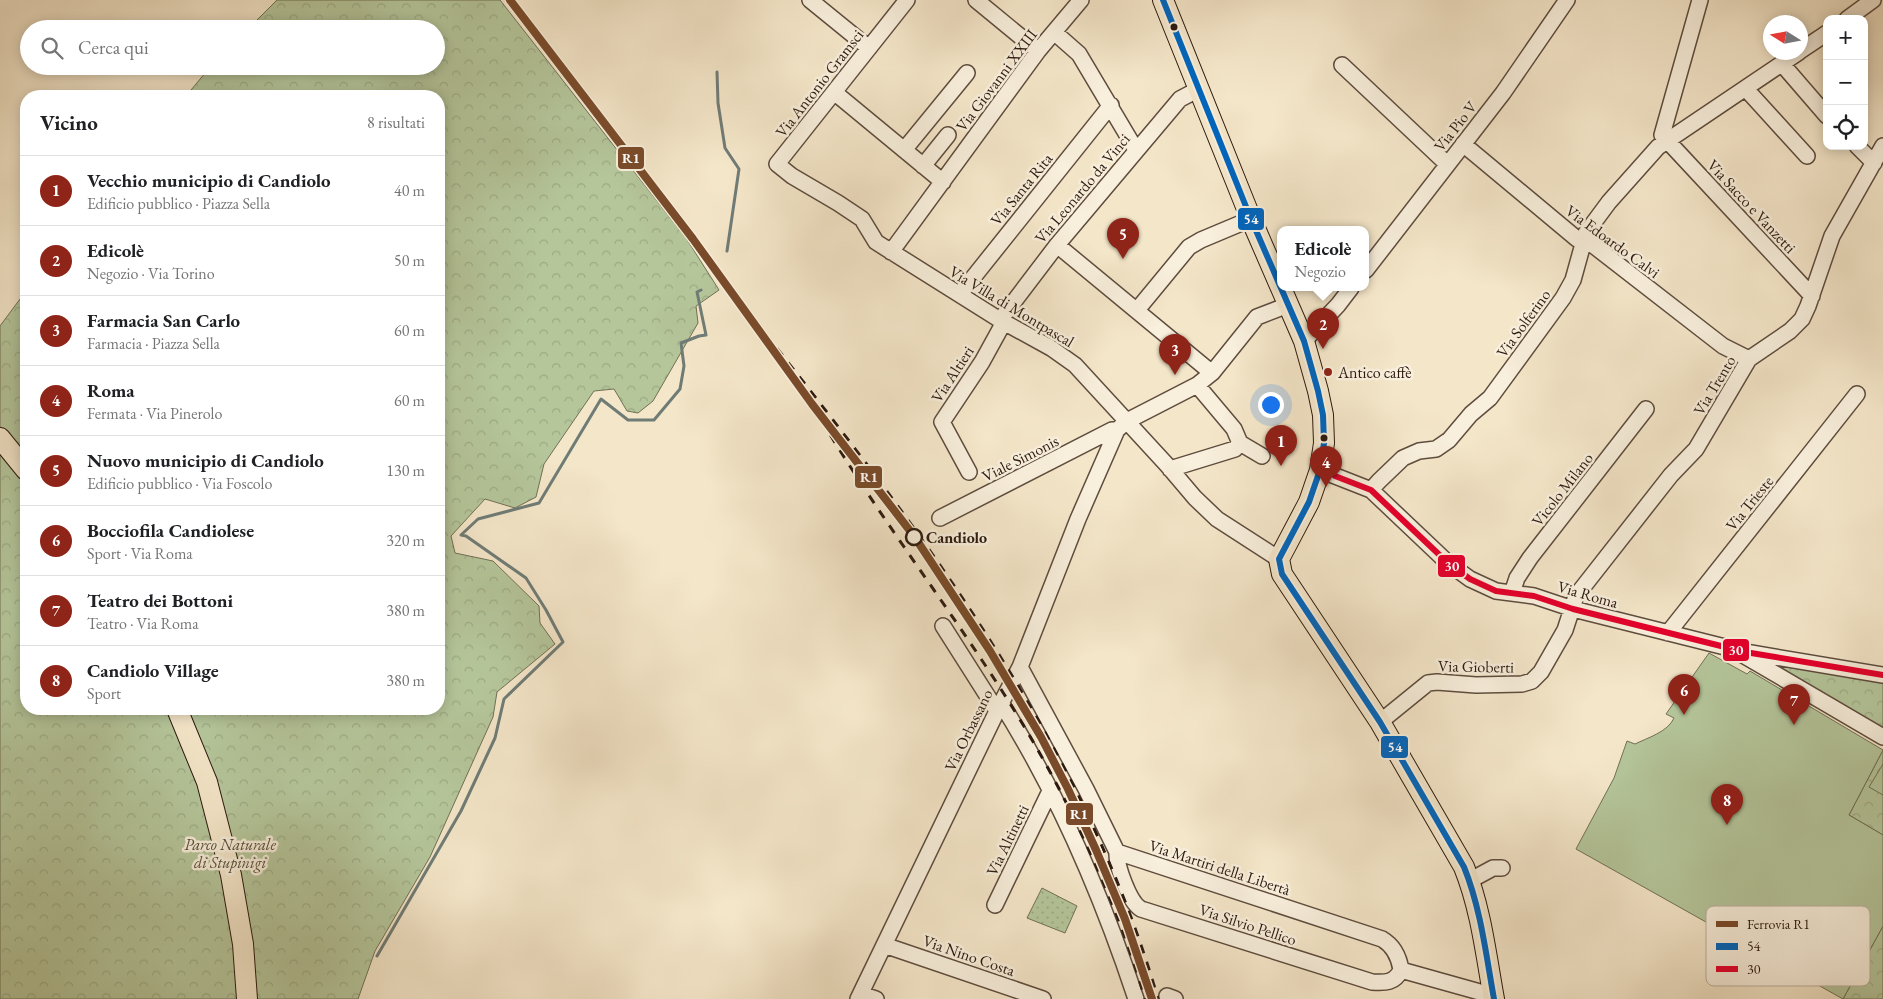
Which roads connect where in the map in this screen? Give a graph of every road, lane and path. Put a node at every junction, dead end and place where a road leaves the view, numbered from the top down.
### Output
1 (810, 0) edge
2 (907, 0) edge
3 (976, 0) edge
4 (1081, 0) edge
5 (1163, 0) edge
6 (1567, 0) edge
7 (1700, 0) edge
8 (1873, 0) edge
9 (1852, 15) edge
10 (1054, 32) junction
11 (1823, 36) edge
12 (1808, 46) edge
13 (869, 48) junction
14 (1038, 51) junction
15 (1788, 60) edge
16 (1782, 64) junction
17 (1342, 65) dead end
18 (967, 73) dead end
19 (1746, 88) junction
20 (1199, 89) junction
21 (834, 92) junction
22 (1111, 105) junction
23 (1823, 111) edge
24 (948, 136) dead end
25 (1666, 140) junction
26 (1462, 144) junction
27 (1883, 146) edge
28 (904, 150) junction
29 (1136, 150) junction
30 (1861, 150) edge
31 (1807, 156) dead end
32 (1874, 163) junction
33 (777, 164) joint
34 (1447, 164) junction
35 (923, 166) junction
36 (943, 182) junction
37 (1251, 219) junction
38 (1584, 241) junction
39 (1057, 245) junction
40 (891, 252) junction
41 (1369, 266) edge
42 (1277, 279) edge
43 (1282, 291) edge
44 (1350, 291) edge
45 (960, 294) junction
46 (1812, 296) junction
47 (1141, 305) junction
48 (1288, 305) junction
49 (1002, 321) junction
50 (1304, 342) junction
51 (1749, 359) junction
52 (1212, 373) junction
53 (1197, 385) junction
54 (1857, 394) dead end
55 (1646, 409) dead end
56 (1122, 426) junction
57 (0, 438) edge
58 (1240, 443) junction
59 (1262, 456) dead end
60 (20, 463) edge
61 (1170, 469) junction
62 (1320, 470) junction
63 (969, 472) dead end
64 (1371, 490) junction
65 (940, 518) dead end
66 (1279, 559) junction
67 (1512, 593) junction
68 (1572, 609) junction
69 (943, 626) dead end
70 (1668, 633) junction
71 (1733, 649) junction
72 (1020, 667) junction
73 (1883, 675) edge
74 (999, 707) junction
75 (180, 715) edge
76 (1380, 722) junction
77 (1883, 736) edge
78 (1050, 791) junction
79 (1117, 852) junction
80 (1502, 868) dead end
81 (1469, 881) junction
82 (995, 905) dead end
83 (884, 945) junction
84 (1401, 970) junction
85 (859, 996) edge
86 (1494, 998) edge
87 (247, 999) edge
88 (876, 999) edge
89 (1043, 999) edge
90 (1136, 999) edge

1 - 13 street
2 - 13 street, Via Antonio Gramsci
3 - 14 street
4 - 10 street, Via Giovanni XXIII
5 - 20 main road
6 - 26 street, Via Pio V
7 - 25 street
8 - 9 street
10 - 14 street, Via Giovanni XXIII
10 - 22 street
11 - 12 street, Via Solferino
13 - 21 street, Via Antonio Gramsci
14 - 36 street, Via Giovanni XXIII
15 - 16 street, Via Solferino
16 - 19 street, Via Solferino
16 - 23 street
17 - 34 street
18 - 28 street, Via Giovanni XXIII
19 - 25 street, Via Solferino
19 - 31 street
20 - 29 street, Via Leonardo da Vinci
20 - 37 main road
21 - 28 street
21 - 33 street, Via Antonio Gramsci
22 - 29 street
22 - 45 street, Via Santa Rita
24 - 35 street, Via Giovanni XXIII
25 - 38 street, Via Solferino
25 - 46 street, Via Sacco e Vanzetti
26 - 34 street, Via Pio V
26 - 38 street, Via Edoardo Calvi
27 - 32 street, Via Trento
28 - 35 street
29 - 39 street, Via Leonardo da Vinci
30 - 32 street
32 - 46 street, Via Trento
33 - 40 street, Via Villa di Montpascal
34 - 41 street, Via Pio V
35 - 36 street
36 - 40 street, Via Giovanni XXIII
37 - 42 main road
37 - 47 street
38 - 51 street, Via Edoardo Calvi
38 - 64 street, Via Solferino
39 - 47 street
39 - 49 street, Via Leonardo da Vinci
40 - 45 street, Via Villa di Montpascal
43 - 48 main road
44 - 50 street
45 - 49 street, Via Villa di Montpascal
46 - 51 street, Via Trento
47 - 52 street
48 - 50 main road
48 - 52 street, Viale Simonis
49 - 56 street, Via Villa di Montpascal
49 - 63 street, Via Altieri
50 - 62 main road
51 - 68 street, Via Trento
52 - 53 street, Viale Simonis
53 - 56 street, Viale Simonis
53 - 58 street
54 - 70 street, Via Trieste
55 - 67 street, Vicolo Milano
56 - 61 street, Via Villa di Montpascal
56 - 65 street, Viale Simonis
56 - 72 street, Via Orbassano
57 - 60 main road
58 - 59 street
58 - 61 street
61 - 66 street, Via Villa di Montpascal
62 - 64 street, Via Roma
62 - 66 main road
64 - 67 street, Via Roma
66 - 76 main road
67 - 68 street, Via Roma
68 - 70 street, Via Roma
68 - 76 street, Via Gioberti
69 - 74 street
70 - 71 street, Via Roma
71 - 73 street, Via Roma
71 - 77 street
72 - 74 street, Via Orbassano
72 - 79 street
74 - 78 street
74 - 83 street, Via Orbassano
75 - 87 main road
76 - 81 main road
78 - 82 street, Via Altinetti
78 - 90 street
79 - 84 street, Via Martiri della Libertà
79 - 84 street, Via Silvio Pellico
80 - 81 street
81 - 86 main road
83 - 85 street, Via Orbassano
83 - 89 street, Via Nino Costa
84 - 86 street
85 - 88 street

